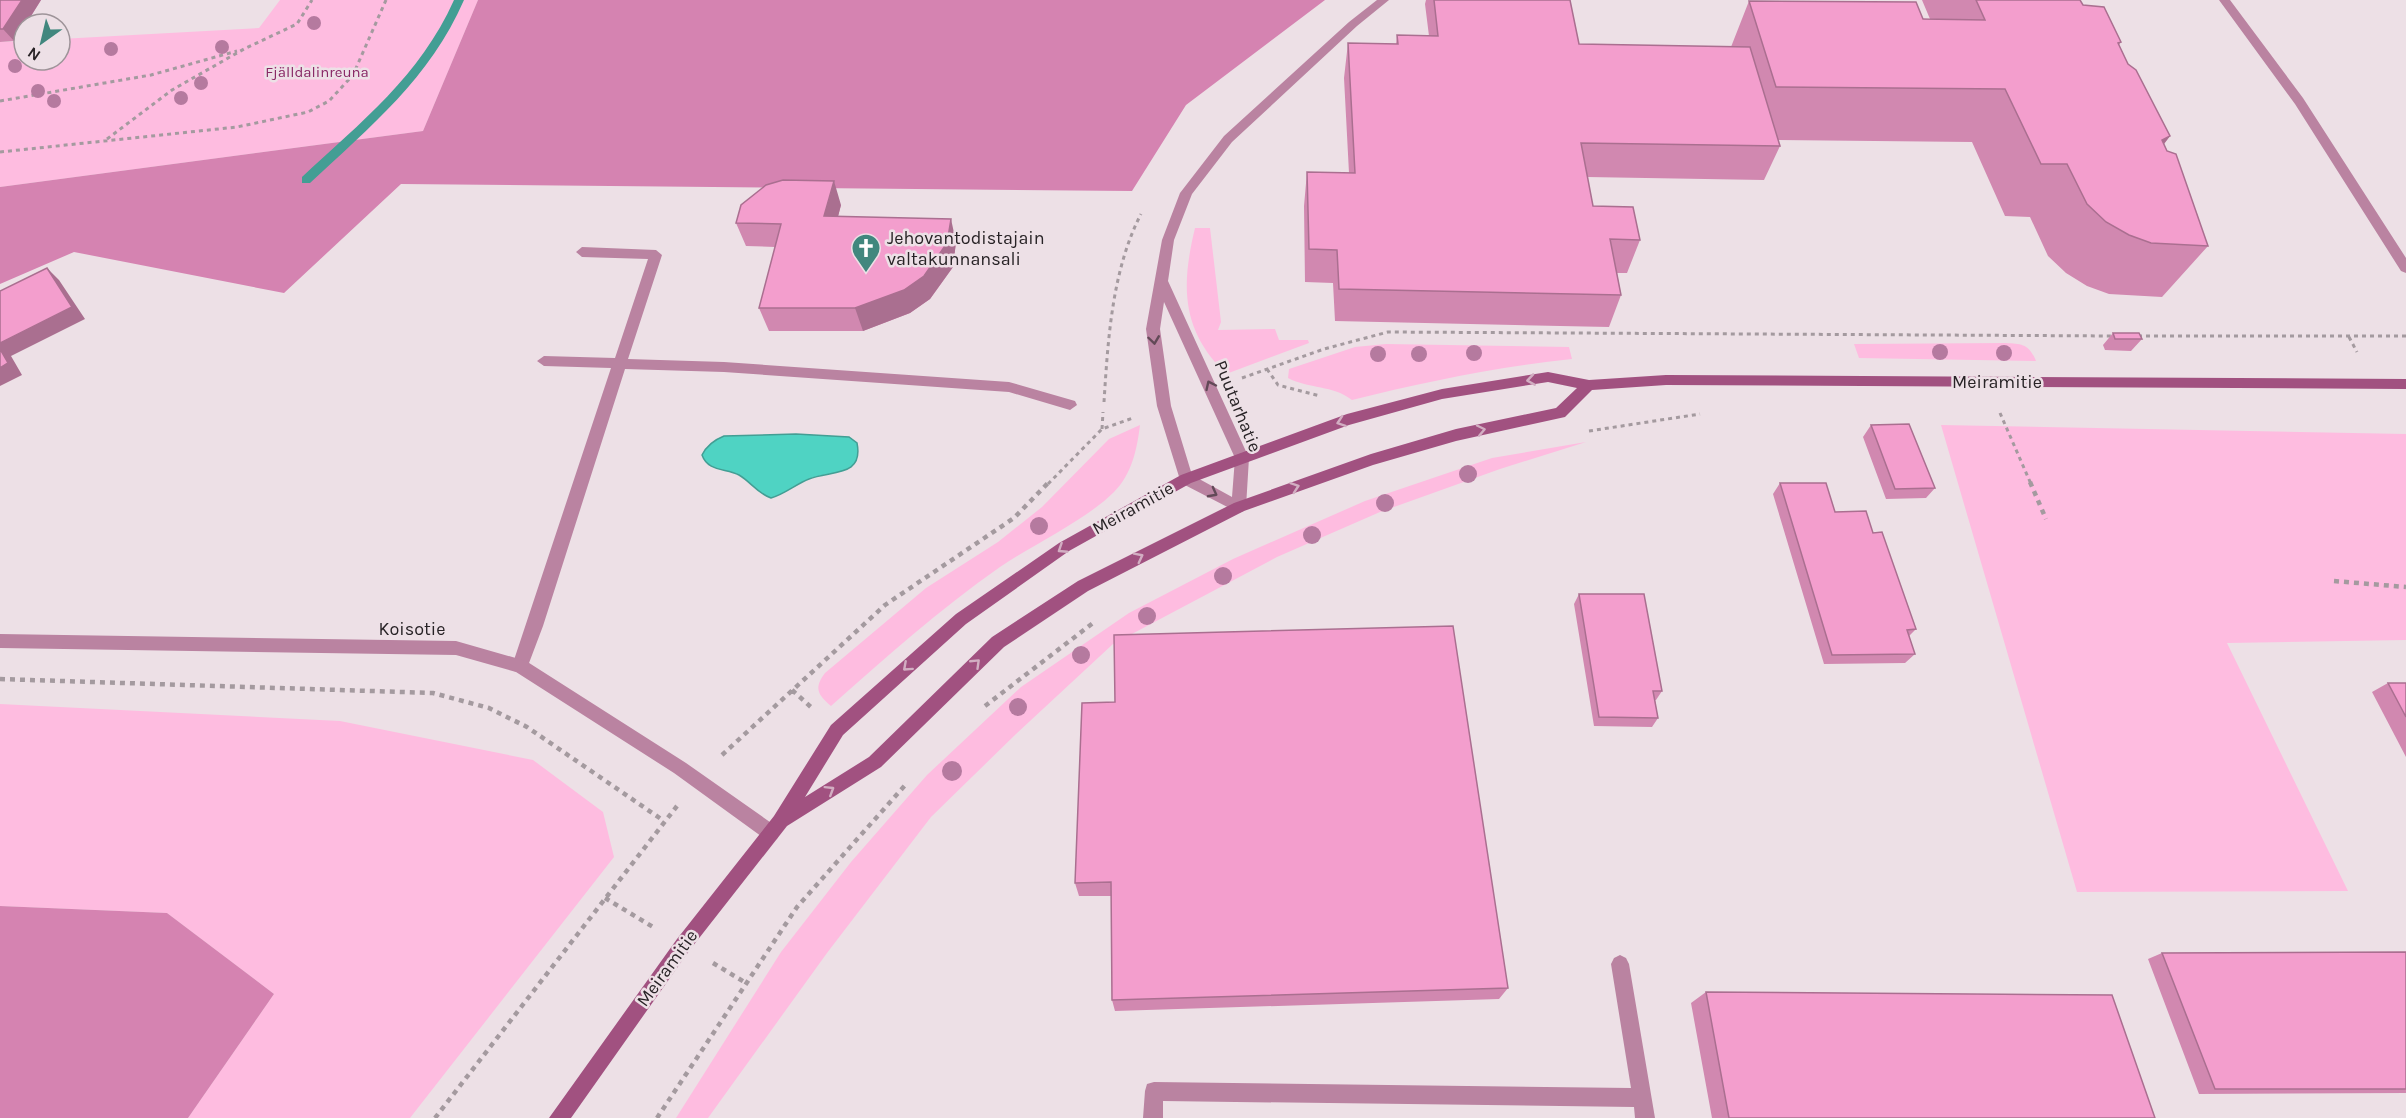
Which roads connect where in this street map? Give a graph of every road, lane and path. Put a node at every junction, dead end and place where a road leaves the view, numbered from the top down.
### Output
1 (312, 0) edge
2 (386, 0) edge
3 (1384, 0) edge
4 (2224, 0) edge
5 (244, 49) junction
6 (0, 101) edge
7 (105, 141) junction
8 (0, 152) edge
9 (582, 252) dead end
10 (2406, 268) edge
11 (1162, 283) junction
12 (2118, 336) edge
13 (2130, 336) edge
14 (2406, 336) edge
15 (544, 361) dead end
16 (622, 362) junction
17 (1986, 382) junction
18 (2406, 384) edge
19 (1589, 385) junction
20 (1212, 389) junction
21 (1070, 405) dead end
22 (1164, 406) junction
23 (1608, 428) dead end
24 (1587, 431) dead end
25 (1242, 458) junction
26 (1186, 479) junction
27 (1239, 507) junction
28 (2046, 519) dead end
29 (2334, 581) dead end
30 (2406, 588) edge
31 (1097, 620) dead end
32 (0, 641) edge
33 (520, 666) junction
34 (0, 679) edge
35 (977, 713) dead end
36 (912, 778) dead end
37 (700, 781) junction
38 (664, 821) junction
39 (775, 827) junction
40 (1620, 964) dead end
41 (1641, 1098) junction
42 (435, 1118) edge
43 (560, 1118) edge
44 (657, 1118) edge
45 (1153, 1118) edge
46 (1645, 1118) edge

1 - 5 path
2 - 7 path
3 - 11 street
4 - 10 street
5 - 6 path
5 - 7 path
7 - 8 path
9 - 16 street
20 -> 11 street, Puutarhatie
11 -> 22 street
12 - 20 path
13 - 14 path
15 - 16 street
16 - 21 street
16 - 33 street
17 - 18 main road, Meiramitie
17 - 19 main road, Meiramitie
17 - 28 path
19 -> 25 main road, Meiramitie
27 -> 19 main road, Meiramitie
20 - 25 street, Puutarhatie
22 - 26 street
22 - 37 path
23 - 24 path
25 - 26 main road, Meiramitie
25 - 27 street, Puutarhatie
26 -> 27 street
26 -> 39 main road, Meiramitie
39 -> 27 main road, Meiramitie
29 - 30 path
31 - 35 path
32 - 33 street, Koisotie
33 - 37 street, Koisotie
34 - 38 path
36 - 44 path
37 - 38 path
37 - 39 street, Koisotie
38 - 42 path
39 - 43 main road, Meiramitie
40 - 41 street
41 - 45 street
41 - 46 street

